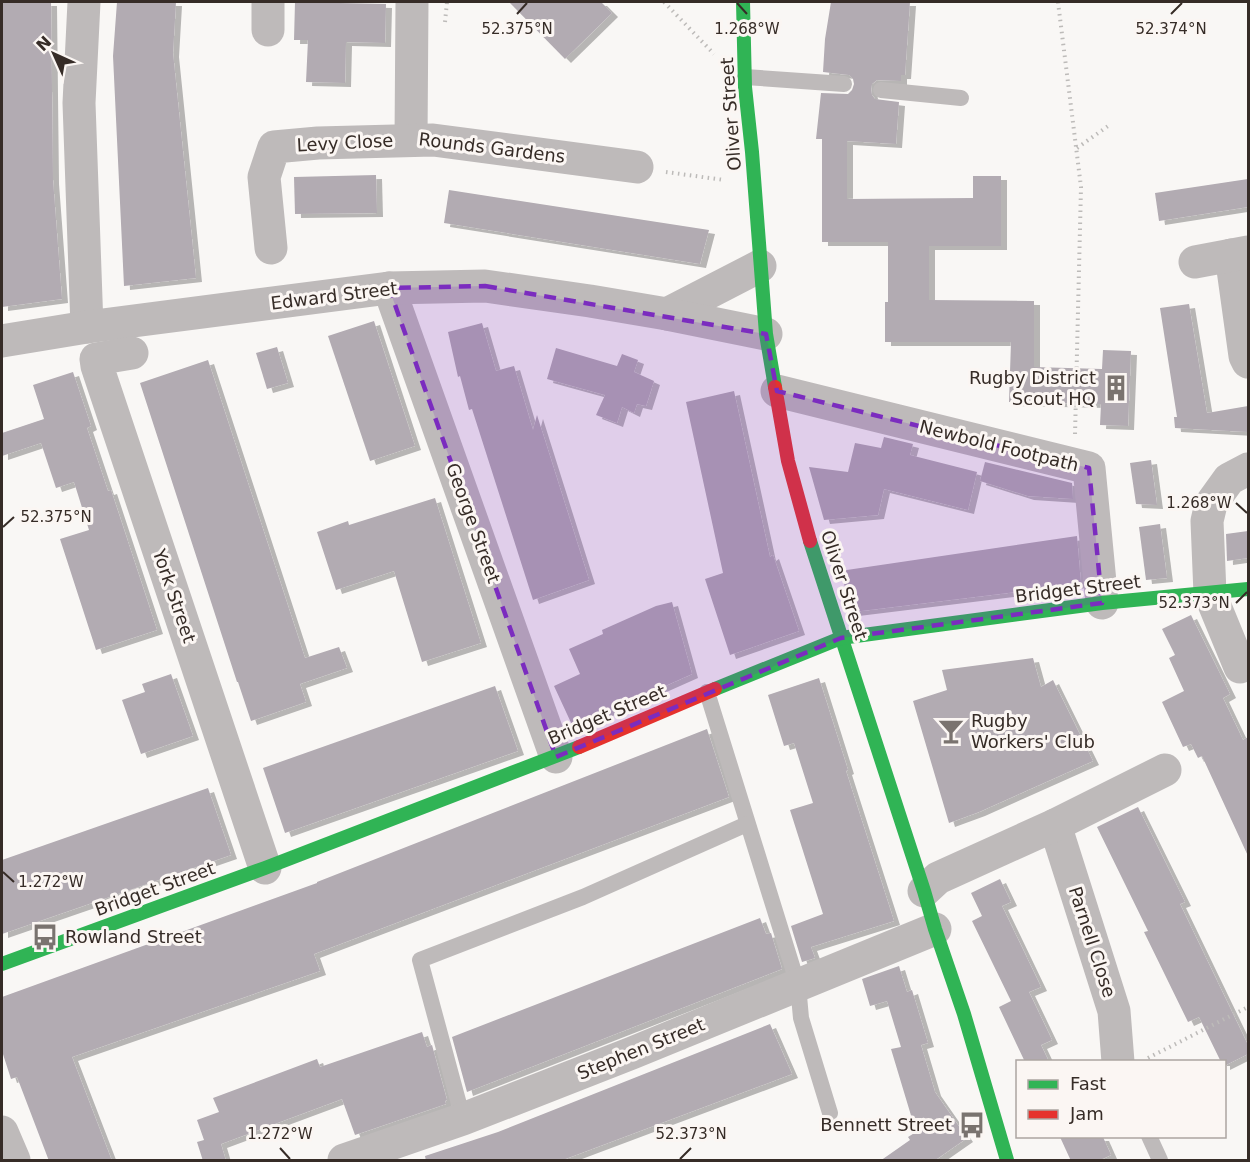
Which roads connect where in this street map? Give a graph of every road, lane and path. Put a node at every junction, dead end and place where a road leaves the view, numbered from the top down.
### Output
1 (84, 2) edge
2 (412, 2) edge
3 (664, 2) edge
4 (743, 2) edge
5 (1058, 2) edge
6 (745, 82) junction
7 (844, 84) dead end
8 (881, 90) dead end
9 (960, 98) dead end
10 (1111, 124) dead end
11 (411, 140) junction
12 (1077, 148) junction
13 (637, 167) joint
14 (755, 184) junction
15 (271, 248) dead end
16 (1240, 254) edge
17 (1196, 262) dead end
18 (760, 266) junction
19 (389, 288) junction
20 (668, 314) junction
21 (87, 327) junction
22 (766, 334) junction
23 (2, 341) edge
24 (132, 352) dead end
25 (1248, 362) edge
26 (777, 391) junction
27 (1089, 468) junction
28 (1248, 469) edge
29 (1248, 589) edge
30 (1210, 594) junction
31 (1102, 603) junction
32 (842, 638) junction
33 (1240, 667) dead end
34 (707, 692) junction
35 (556, 757) junction
36 (1165, 770) dead end
37 (747, 824) junction
38 (1055, 825) junction
39 (265, 868) junction
40 (924, 891) junction
41 (935, 929) junction
42 (2, 964) edge
43 (798, 985) junction
44 (1248, 1007) edge
45 (1118, 1060) edge
46 (1146, 1060) edge
47 (830, 1113) dead end
48 (463, 1119) junction
49 (2, 1132) edge
50 (1149, 1138) edge
51 (14, 1161) edge
52 (344, 1161) edge
53 (1007, 1161) edge
54 (1160, 1161) edge

1 - 21 street
2 - 11 street, Rounds Gardens
3 - 6 path
4 - 6 street, Oliver Street
5 - 12 path
6 - 7 lane
6 - 14 street, Oliver Street
8 - 9 lane
10 - 12 path
11 - 13 street, Rounds Gardens
11 - 15 street, Levy Close
12 - 27 path
13 - 14 path
14 - 18 street, Oliver Street
16 - 17 street
16 - 25 street
18 - 20 street
18 - 22 street, Oliver Street
19 - 20 street, Edward Street
19 - 21 street, Edward Street
19 - 35 street, George Street
20 - 22 street, Edward Street
21 - 23 street, Edward Street
22 - 26 street, Oliver Street
24 - 39 street, York Street
26 - 27 street, Newbold Footpath
26 - 32 street, Oliver Street
27 - 31 street, Newbold Footpath
28 - 30 street
29 - 30 street, Bridget Street
30 - 31 street, Bridget Street
30 - 33 street
31 - 32 street, Bridget Street
32 - 34 street, Bridget Street
32 - 40 street, Oliver Street
34 - 35 street, Bridget Street
34 - 37 lane
35 - 39 street, Bridget Street
36 - 38 street
37 - 43 lane
37 - 48 lane
38 - 40 street
38 - 45 street, Parnell Close
39 - 42 street, Bridget Street
40 - 41 street, Oliver Street
41 - 43 street, Stephen Street
41 - 53 street, Oliver Street
43 - 47 lane
43 - 48 street, Stephen Street
44 - 46 path
48 - 52 street, Stephen Street
49 - 51 street
50 - 54 lane

